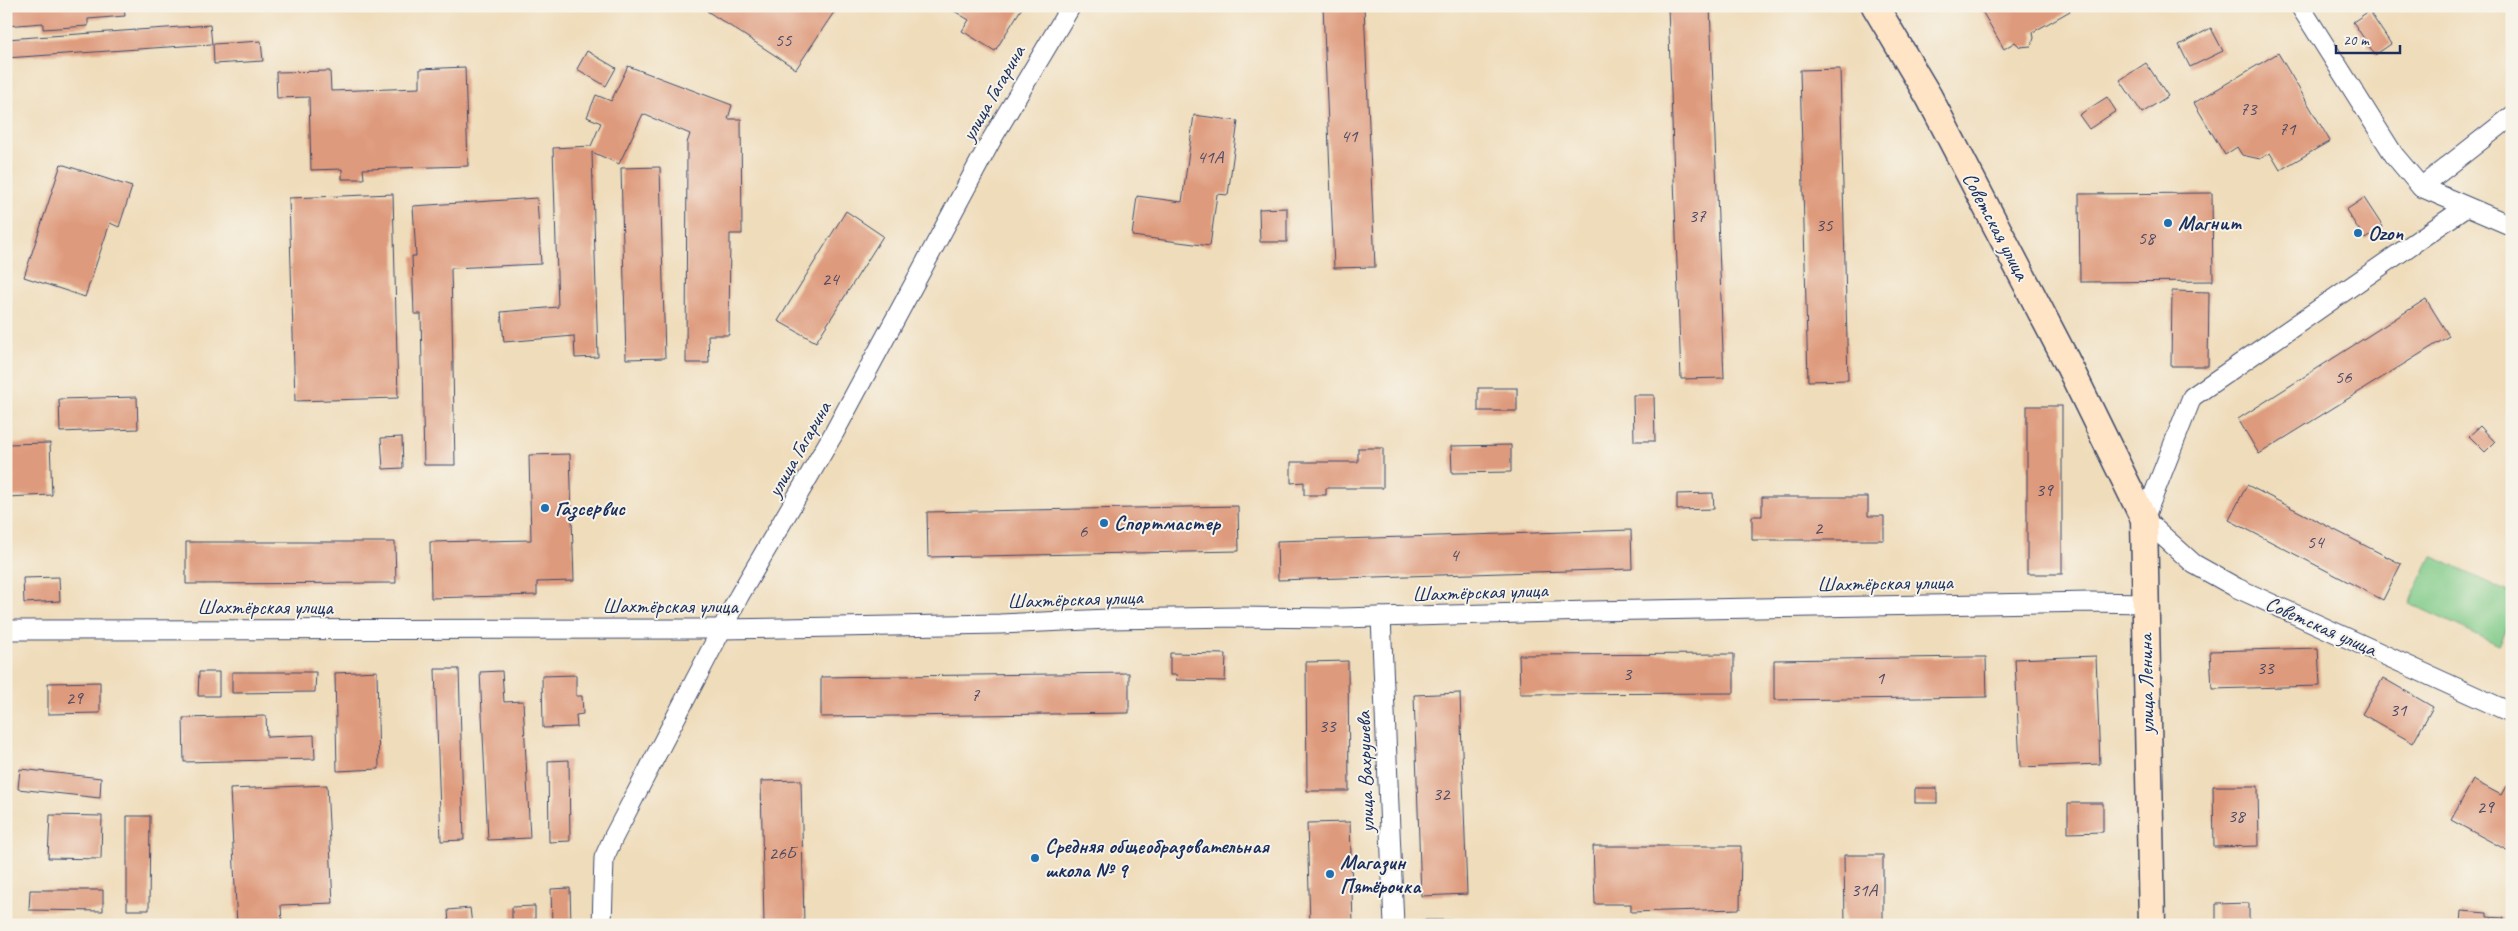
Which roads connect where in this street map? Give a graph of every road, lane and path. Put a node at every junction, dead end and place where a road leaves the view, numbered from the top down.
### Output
1 (1071, 6) edge
2 (1875, 6) edge
3 (2300, 6) edge
4 (2512, 116) edge
5 (2421, 187) junction
6 (2466, 207) junction
7 (2512, 226) edge
8 (2112, 450) joint
9 (2144, 518) junction
10 (2144, 603) junction
11 (1381, 617) junction
12 (722, 628) junction
13 (6, 630) edge
14 (2512, 713) edge
15 (602, 925) edge
16 (1394, 925) edge
17 (2152, 925) edge

1 - 12 street, улица Гагарина
2 - 8 main road, Советская улица
3 - 5 street
4 - 5 street
5 - 6 street
6 - 7 street
6 - 9 street
8 - 9 main road, улица Ленина
9 - 10 main road, улица Ленина
9 - 14 street, Советская улица
10 - 11 street, Шахтёрская улица
10 - 17 main road, улица Ленина
11 - 12 street, Шахтёрская улица
11 - 16 street, улица Вахрушева
12 - 13 street, Шахтёрская улица
12 - 15 street, улица Гагарина

